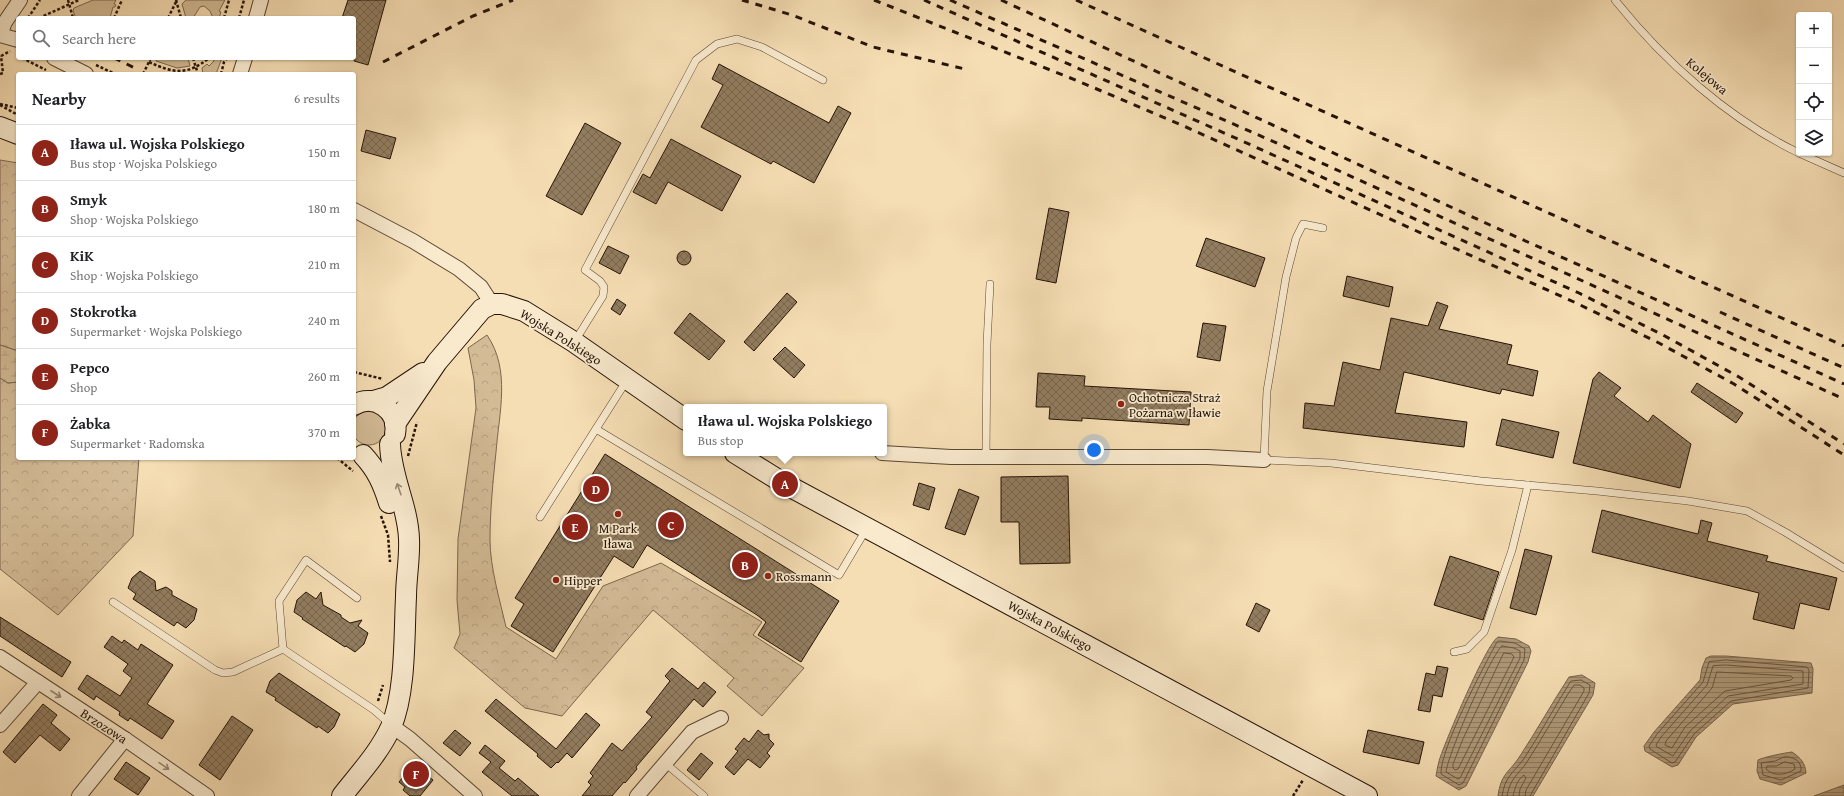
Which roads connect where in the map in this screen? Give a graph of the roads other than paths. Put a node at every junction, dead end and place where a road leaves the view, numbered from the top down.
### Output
1 (20, 0) edge
2 (261, 0) edge
3 (1615, 0) edge
4 (257, 16) edge
5 (0, 35) edge
6 (15, 44) edge
7 (61, 60) edge
8 (244, 60) edge
9 (90, 69) edge
10 (241, 72) edge
11 (823, 80) dead end
12 (0, 127) edge
13 (16, 133) edge
14 (1796, 151) edge
15 (1806, 156) edge
16 (1844, 173) edge
17 (356, 211) edge
18 (1323, 228) dead end
19 (990, 284) dead end
20 (492, 304) junction
21 (574, 342) junction
22 (437, 362) junction
23 (627, 380) junction
24 (362, 401) edge
25 (683, 418) edge
26 (395, 424) junction
27 (596, 429) junction
28 (390, 444) junction
29 (359, 453) edge
30 (887, 453) edge
31 (741, 456) edge
32 (986, 456) junction
33 (1264, 460) junction
34 (1528, 485) junction
35 (540, 517) dead end
36 (867, 528) junction
37 (1844, 568) edge
38 (406, 582) junction
39 (357, 598) dead end
40 (113, 602) dead end
41 (284, 649) junction
42 (1454, 652) dead end
43 (0, 657) edge
44 (38, 682) junction
45 (721, 718) dead end
46 (0, 725) edge
47 (392, 726) junction
48 (125, 739) junction
49 (665, 763) junction
50 (79, 796) edge
51 (206, 796) edge
52 (342, 796) edge
53 (475, 796) edge
54 (637, 796) edge
55 (704, 796) edge
56 (1367, 796) edge

1 - 5 street
2 - 4 street
3 - 14 lane, Kolejowa
5 - 6 street
7 - 9 street
8 - 10 street
11 - 21 lane
12 - 13 street
15 - 16 lane, Kolejowa
17 - 20 street
18 - 33 lane
19 - 32 lane
20 - 21 street, Wojska Polskiego
20 - 22 street
21 - 23 street, Wojska Polskiego
22 - 24 street
22 - 26 street
23 - 25 street, Wojska Polskiego
23 - 27 lane
24 - 26 street
26 - 28 street
27 - 35 lane
27 - 36 lane
28 - 29 street
38 -> 28 street
29 - 38 street
30 - 32 street
31 - 36 street, Wojska Polskiego
32 - 33 street
33 - 34 lane
34 - 37 lane
34 - 42 lane
36 - 56 street, Wojska Polskiego
38 - 47 street
39 - 41 lane
40 - 41 lane
41 - 47 lane
43 - 44 street, Brzozowa
44 - 46 street
44 -> 48 street, Brzozowa
45 - 49 street
47 - 52 street
47 - 53 street
48 - 50 street
48 -> 51 street, Brzozowa
49 - 54 street
49 - 55 lane

